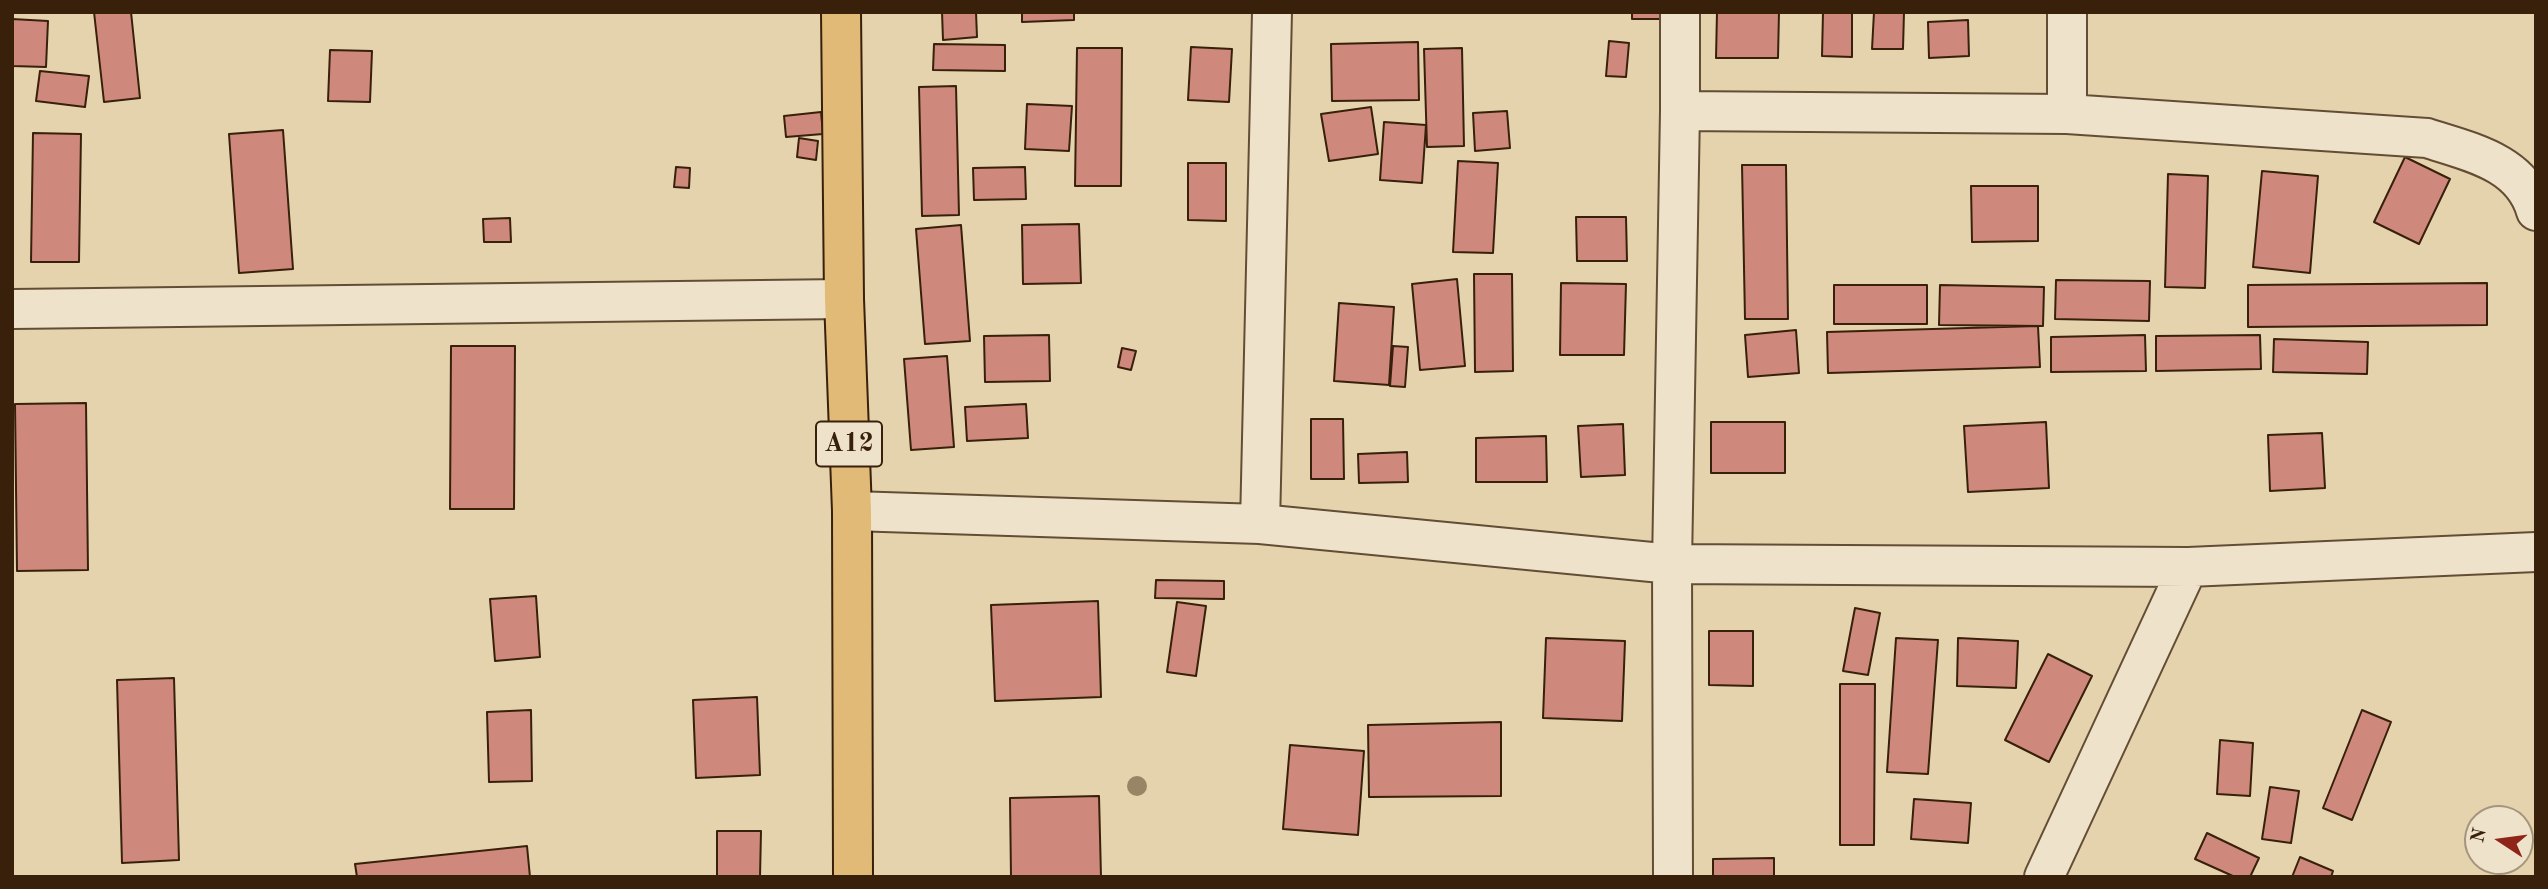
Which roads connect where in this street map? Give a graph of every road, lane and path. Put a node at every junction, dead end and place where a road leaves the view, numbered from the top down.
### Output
1 (841, 12) edge
2 (1272, 12) edge
3 (1680, 12) edge
4 (2067, 12) edge
5 (1680, 110) junction
6 (2067, 114) junction
7 (2536, 211) edge
8 (844, 299) junction
9 (12, 309) edge
10 (852, 511) junction
11 (1260, 524) junction
12 (2536, 552) edge
13 (1672, 564) junction
14 (2188, 567) junction
15 (853, 877) edge
16 (1673, 877) edge
17 (2044, 877) edge

1 - 8 main road, A12
2 - 11 street
3 - 5 street
4 - 6 street
5 - 6 street
5 - 13 street
6 - 7 street
8 - 9 street
8 - 10 main road, A12
10 - 11 street
10 - 15 main road, A12
11 - 13 street
12 - 14 street
13 - 14 street
13 - 16 street
14 - 17 street

